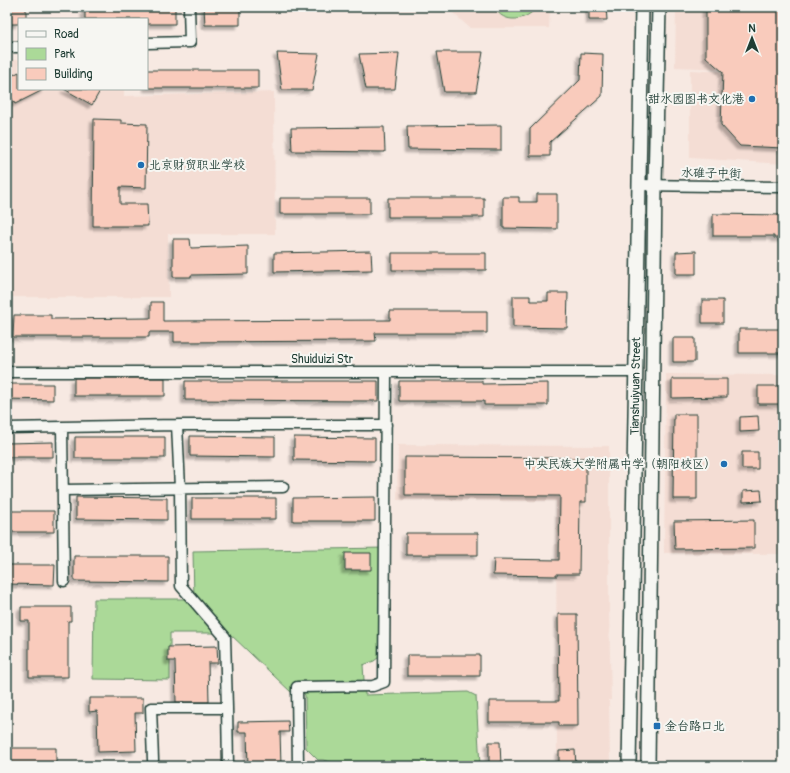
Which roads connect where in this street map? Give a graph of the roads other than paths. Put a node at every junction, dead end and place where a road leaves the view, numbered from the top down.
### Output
1 (190, 7) edge
2 (642, 7) edge
3 (659, 7) edge
4 (148, 43) edge
5 (7, 47) edge
6 (18, 47) edge
7 (654, 185) junction
8 (638, 186) junction
9 (783, 187) edge
10 (7, 372) edge
11 (386, 372) junction
12 (636, 372) junction
13 (177, 425) junction
14 (386, 426) junction
15 (7, 428) edge
16 (62, 428) junction
17 (283, 487) dead end
18 (180, 488) junction
19 (63, 490) junction
20 (64, 581) dead end
21 (227, 708) junction
22 (153, 760) dead end
23 (228, 766) edge
24 (298, 766) edge
25 (629, 766) edge
26 (648, 766) edge

1 - 4 street
2 - 8 main road, Tianshuiyuan Street
3 - 7 main road, Tianshuiyuan Street
5 - 6 street
7 - 8 street, 水碓子中街
7 - 9 street, 水碓子中街
7 - 26 main road, Tianshuiyuan Street
8 - 12 main road, Tianshuiyuan Street
10 - 11 street, Shuiduizi Str
11 - 12 street, Shuiduizi Str
11 - 14 street
12 - 25 main road, Tianshuiyuan Street
13 - 14 street
13 - 16 street
13 - 18 street
14 - 24 street
15 - 16 street
16 - 19 street
17 - 18 street
18 - 19 street
18 - 21 street
19 - 20 street
21 - 22 street
21 - 23 street

